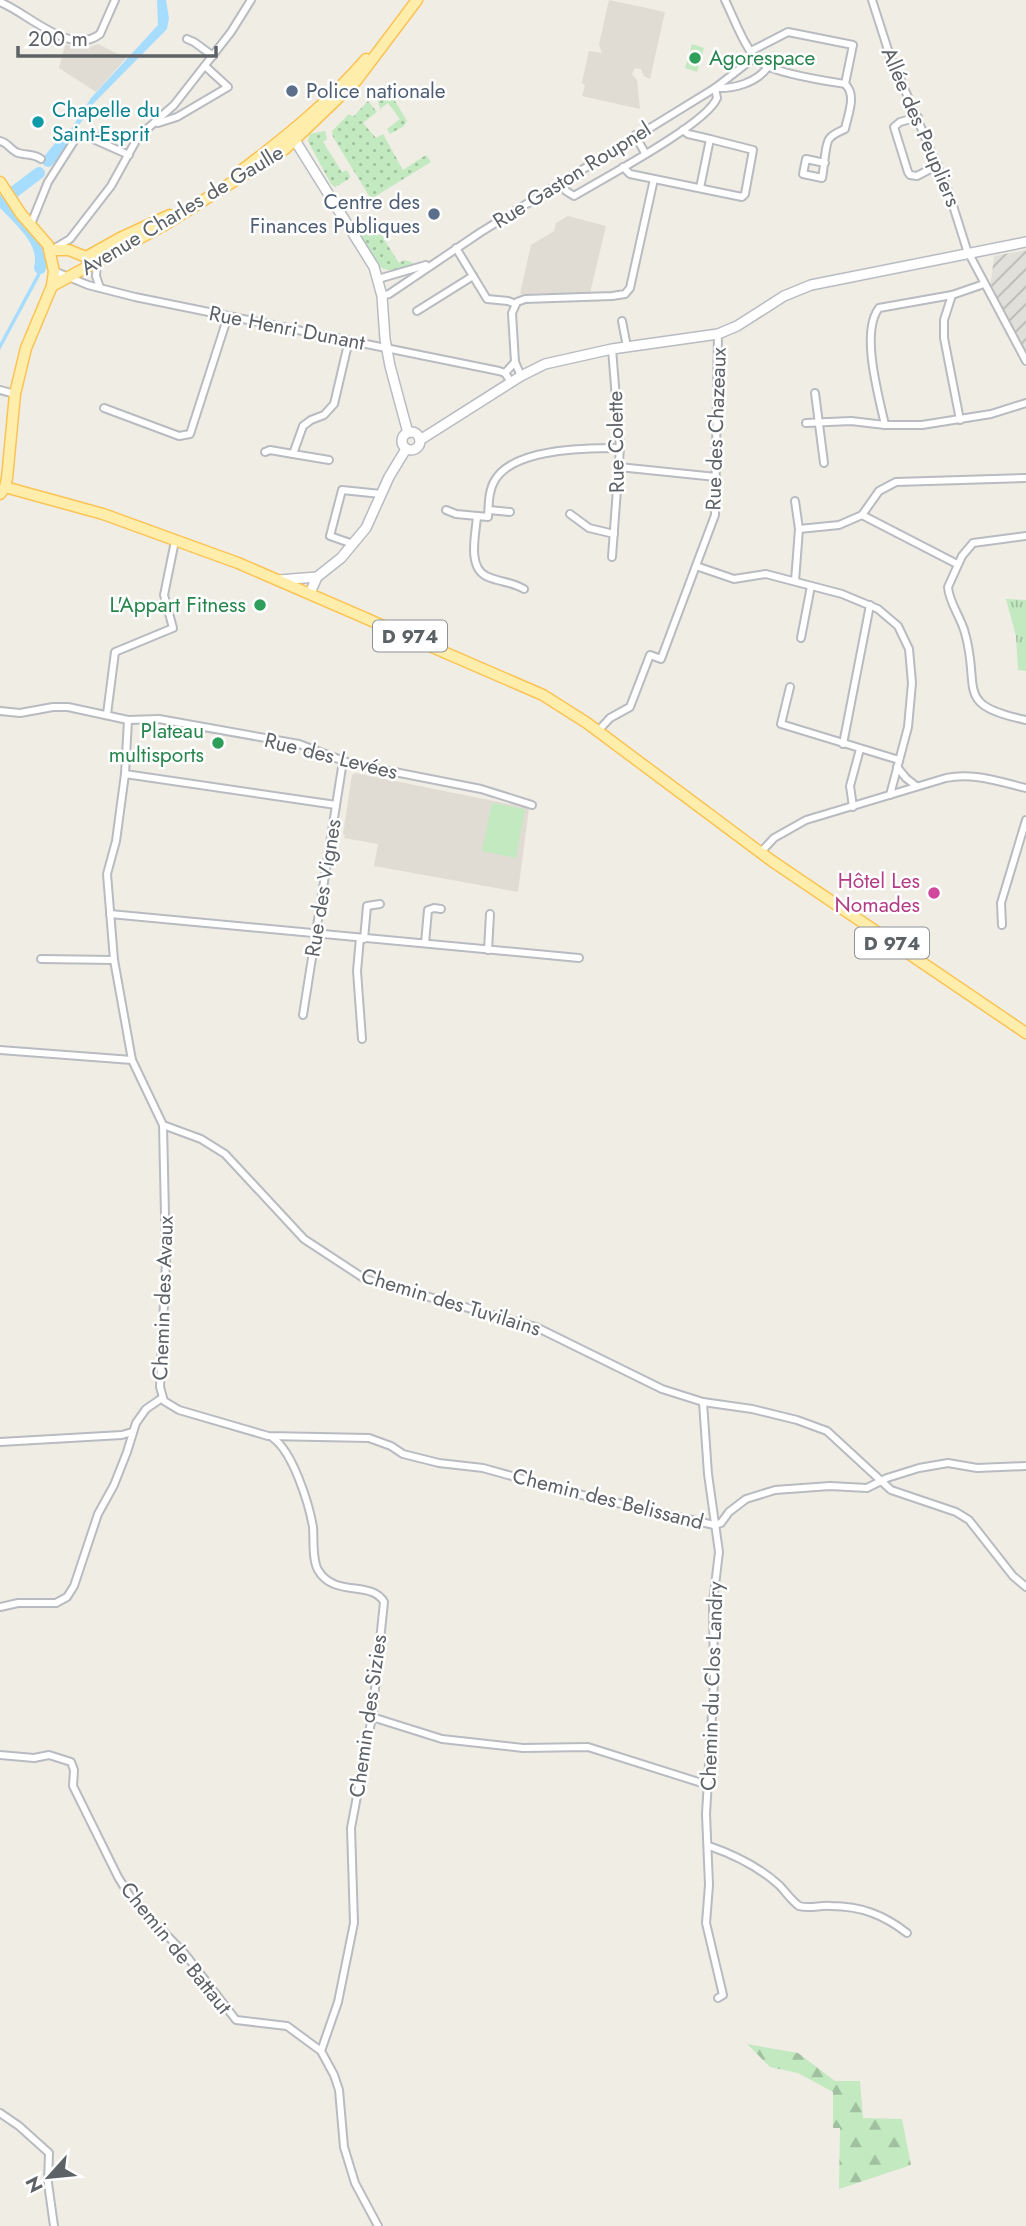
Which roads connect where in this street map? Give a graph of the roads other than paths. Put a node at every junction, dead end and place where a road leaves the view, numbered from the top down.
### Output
1 (114, 0) edge
2 (251, 0) edge
3 (410, 0) edge
4 (417, 0) edge
5 (725, 0) edge
6 (872, 0) edge
7 (0, 2) edge
8 (187, 39) dead end
9 (213, 56) junction
10 (758, 59) junction
11 (205, 66) junction
12 (845, 84) junction
13 (715, 88) junction
14 (918, 117) junction
15 (155, 124) junction
16 (683, 130) junction
17 (635, 135) junction
18 (293, 136) junction
19 (138, 137) junction
20 (91, 138) junction
21 (710, 139) junction
22 (0, 141) edge
23 (645, 153) junction
24 (129, 155) junction
25 (41, 159) dead end
26 (825, 163) dead end
27 (938, 164) junction
28 (623, 167) junction
29 (654, 179) junction
30 (561, 182) junction
31 (1, 184) edge
32 (700, 188) junction
33 (31, 224) junction
34 (1026, 242) edge
35 (456, 248) junction
36 (51, 250) junction
37 (970, 254) junction
38 (95, 258) junction
39 (432, 264) junction
40 (84, 269) junction
41 (54, 271) junction
42 (473, 276) junction
43 (69, 278) junction
44 (378, 279) junction
45 (83, 283) junction
46 (984, 284) junction
47 (52, 286) junction
48 (100, 288) junction
49 (952, 295) junction
50 (382, 296) junction
51 (516, 304) junction
52 (417, 311) dead end
53 (228, 316) junction
54 (622, 321) dead end
55 (718, 334) junction
56 (349, 340) junction
57 (627, 347) junction
58 (387, 348) junction
59 (612, 349) junction
60 (1026, 361) edge
61 (515, 362) junction
62 (505, 373) junction
63 (521, 376) junction
64 (510, 382) junction
65 (0, 390) edge
66 (815, 393) dead end
67 (15, 394) junction
68 (1026, 403) edge
69 (104, 408) dead end
70 (960, 419) junction
71 (806, 423) dead end
72 (820, 423) junction
73 (885, 425) junction
74 (408, 433) junction
75 (420, 440) junction
76 (620, 448) junction
77 (406, 449) junction
78 (265, 452) dead end
79 (293, 454) junction
80 (329, 460) dead end
81 (824, 463) dead end
82 (619, 467) junction
83 (716, 477) junction
84 (1026, 478) edge
85 (2, 488) edge
86 (381, 494) junction
87 (795, 501) dead end
88 (446, 510) dead end
89 (488, 510) junction
90 (510, 512) dead end
91 (570, 514) dead end
92 (862, 515) junction
93 (477, 516) junction
94 (799, 529) junction
95 (614, 534) junction
96 (1026, 536) edge
97 (175, 541) junction
98 (353, 544) junction
99 (612, 557) dead end
100 (957, 564) junction
101 (696, 566) junction
102 (317, 577) junction
103 (279, 580) junction
104 (795, 581) junction
105 (811, 586) junction
106 (524, 589) dead end
107 (310, 593) junction
108 (870, 605) junction
109 (801, 638) dead end
110 (790, 687) dead end
111 (0, 711) edge
112 (107, 714) junction
113 (128, 720) junction
114 (1026, 720) edge
115 (598, 731) junction
116 (843, 744) junction
117 (860, 749) junction
118 (343, 761) junction
119 (898, 764) junction
120 (125, 774) junction
121 (916, 786) junction
122 (1026, 788) edge
123 (890, 794) junction
124 (336, 805) junction
125 (532, 805) dead end
126 (853, 807) junction
127 (1026, 820) edge
128 (760, 853) junction
129 (380, 904) dead end
130 (441, 909) dead end
131 (110, 914) junction
132 (490, 914) dead end
133 (1002, 925) dead end
134 (316, 934) junction
135 (362, 938) junction
136 (425, 943) junction
137 (488, 950) junction
138 (579, 958) dead end
139 (41, 959) dead end
140 (114, 960) junction
141 (303, 1015) dead end
142 (1026, 1033) edge
143 (362, 1039) dead end
144 (0, 1050) edge
145 (132, 1060) junction
146 (163, 1125) junction
147 (162, 1398) junction
148 (704, 1402) junction
149 (132, 1432) junction
150 (268, 1436) joint
151 (279, 1440) junction
152 (0, 1442) edge
153 (1026, 1466) edge
154 (880, 1481) junction
155 (714, 1525) junction
156 (1026, 1587) edge
157 (0, 1607) edge
158 (372, 1717) junction
159 (0, 1755) edge
160 (708, 1785) junction
161 (709, 1846) junction
162 (907, 1933) dead end
163 (718, 1998) dead end
164 (321, 2051) junction
165 (0, 2113) edge
166 (54, 2226) edge
167 (378, 2226) edge

1 - 7 street
2 - 9 street
3 - 18 main road, Avenue Charles de Gaulle
4 - 18 main road, Avenue Charles de Gaulle
5 - 10 street
6 - 14 street, Allée des Peupliers
8 - 9 street
9 - 11 street
10 - 12 street
10 - 12 street
10 - 13 street, Rue Gaston Roupnel
10 - 13 street, Rue Gaston Roupnel
11 - 15 street
11 - 15 street
12 - 26 street
13 - 16 street
13 - 17 street, Rue Gaston Roupnel
14 - 27 street, Allée des Peupliers
14 - 27 street
15 - 19 street
16 - 21 street
16 - 23 street
17 - 23 street
17 - 30 street, Rue Gaston Roupnel
18 - 38 main road, Avenue Charles de Gaulle
18 - 38 main road, Avenue Charles de Gaulle
18 - 44 main road
19 - 20 street
19 - 24 street
20 - 24 street
20 - 33 street
21 - 32 street
21 - 32 street
22 - 25 street
23 - 28 street
24 - 36 street
27 - 37 street, Allée des Peupliers
28 - 29 street
28 - 30 street
29 - 32 street
29 - 51 street
30 - 35 street, Rue Gaston Roupnel
31 - 33 main road
33 - 36 main road
34 - 37 main road
35 - 39 street, Rue Gaston Roupnel
35 - 42 street
36 - 38 main road
36 - 41 main road
37 - 46 street, Allée des Peupliers
37 - 55 main road
38 - 40 main road, Avenue Charles de Gaulle
38 - 48 street
39 - 44 street, Rue Gaston Roupnel
39 - 50 street, Rue Gaston Roupnel
40 - 43 main road, Avenue Charles de Gaulle
40 - 45 street
41 - 43 street, Rue Henri Dunant
41 - 47 main road
42 - 51 street
42 - 52 street
43 - 45 street, Rue Henri Dunant
43 - 47 main road, Avenue Charles de Gaulle
44 - 50 main road
45 - 48 street, Rue Henri Dunant
46 - 49 street
46 - 60 street, Allée des Peupliers
47 - 67 main road
48 - 53 street, Rue Henri Dunant
49 - 70 street
49 - 73 street
50 - 58 main road
51 - 61 street
53 - 56 street, Rue Henri Dunant
53 - 69 street
54 - 57 street
55 - 57 main road
55 - 83 street, Rue des Chazeaux
56 - 58 street, Rue Henri Dunant
56 - 79 street
57 - 59 main road
58 - 62 street, Rue Henri Dunant
58 - 74 main road
59 - 63 main road
59 - 76 street, Rue Colette
61 - 62 street
61 - 63 street
62 - 64 street
63 - 64 main road
64 - 75 main road
65 - 67 street
66 - 72 street
67 - 85 main road
68 - 70 street
70 - 73 street
71 - 72 street
72 - 73 street
72 - 81 street
74 - 75 main road
74 - 77 main road
75 - 77 main road
76 - 82 street, Rue Colette
76 - 89 street
77 - 86 main road
78 - 79 street
79 - 80 street
82 - 83 street
82 - 95 street, Rue Colette
83 - 101 street, Rue des Chazeaux
84 - 92 street
85 - 97 main road, D 974
86 - 98 main road
86 - 98 street
87 - 94 street
88 - 93 street
89 - 90 street
89 - 93 street
91 - 95 street
92 - 94 street
92 - 100 street
93 - 106 street
94 - 104 street
95 - 99 street, Rue Colette
96 - 100 street
97 - 103 main road, D 974
97 - 112 street
98 - 102 main road
100 - 114 street
101 - 104 street
101 - 115 street, Rue des Chazeaux
102 - 103 main road
102 - 107 main road
103 - 107 main road, D 974
104 - 105 street
105 - 108 street
105 - 109 street
107 - 115 main road, D 974
108 - 116 street
108 - 119 street
110 - 116 street
111 - 112 street, Rue des Levées
112 - 113 street, Rue des Levées
113 - 118 street, Rue des Levées
113 - 120 street
115 - 128 main road, D 974
116 - 117 street
117 - 119 street
117 - 126 street
118 - 124 street, Rue des Vignes
118 - 125 street, Rue des Levées
119 - 121 street
119 - 123 street
120 - 124 street
120 - 131 street
121 - 122 street
121 - 123 street
123 - 126 street
124 - 134 street, Rue des Vignes
126 - 128 street
127 - 133 street
128 - 142 main road, D 974
129 - 135 street
130 - 136 street
131 - 134 street
131 - 140 street
132 - 137 street
134 - 135 street
134 - 141 street, Rue des Vignes
135 - 136 street
135 - 143 street
136 - 137 street
137 - 138 street
139 - 140 street
140 - 145 street
144 - 145 street
145 - 146 street
146 - 147 street, Chemin des Avaux
146 - 148 street, Chemin des Tuvilains
147 - 149 street
147 - 150 street, Chemin des Avaux
148 - 154 street, Chemin des Tuvilains
148 - 155 street, Chemin du Clos Landry
149 - 152 street
149 - 157 street
150 - 151 street, Chemin des Belissand
151 - 155 street, Chemin des Belissand
151 - 158 street, Chemin des Sizies
153 - 154 street, Chemin des Belissand
154 - 155 street, Chemin des Belissand
154 - 156 street
155 - 160 street, Chemin du Clos Landry
158 - 160 street
158 - 164 street, Chemin des Sizies
159 - 164 street, Chemin de Battaut
160 - 161 street, Chemin du Clos Landry
161 - 162 street
161 - 163 street, Chemin du Clos Landry
164 - 167 street, Chemin de Battaut
165 - 166 street

